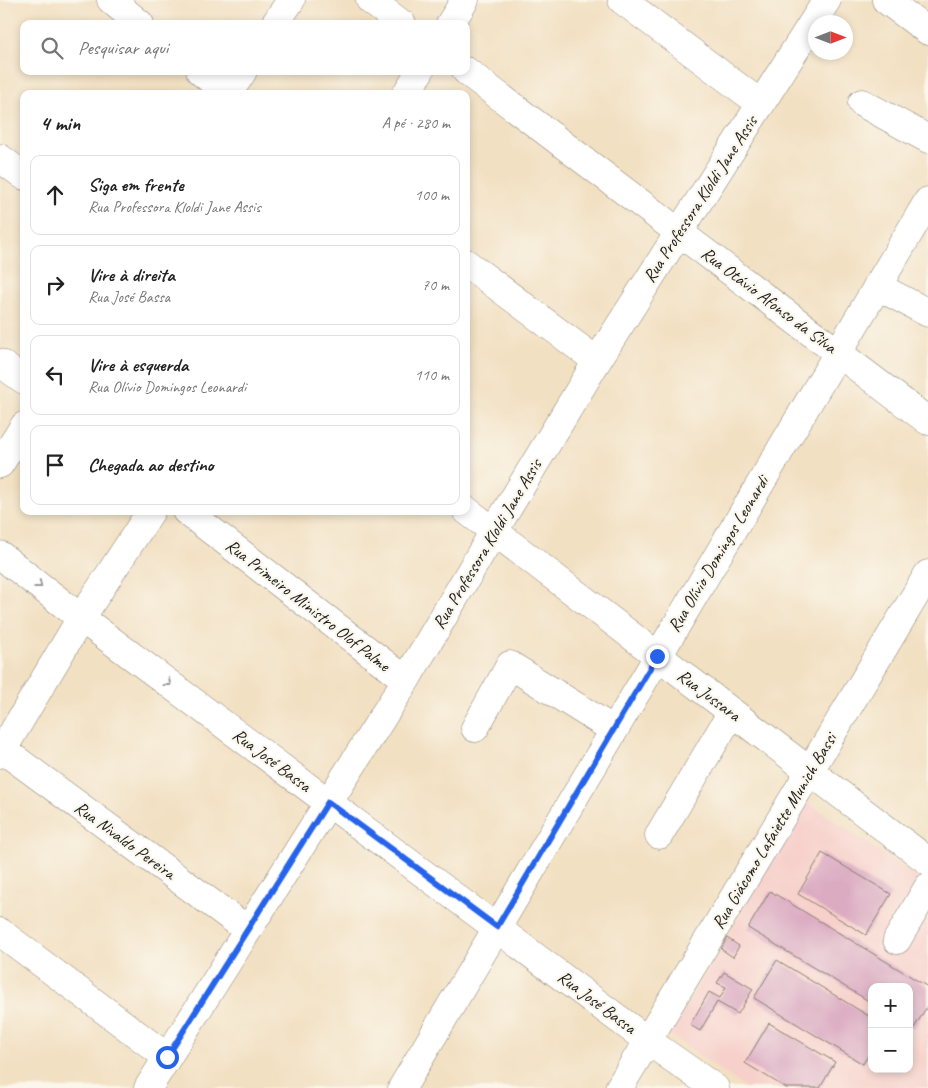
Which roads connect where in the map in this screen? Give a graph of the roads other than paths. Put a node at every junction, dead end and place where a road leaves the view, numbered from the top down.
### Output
1 (110, 0) edge
2 (291, 0) edge
3 (370, 0) edge
4 (465, 0) edge
5 (622, 0) edge
6 (827, 0) edge
7 (886, 0) edge
8 (135, 20) edge
9 (278, 20) edge
10 (397, 20) edge
11 (452, 20) edge
12 (928, 31) edge
13 (470, 74) edge
14 (205, 75) edge
15 (240, 75) edge
16 (418, 75) edge
17 (223, 90) edge
18 (231, 90) edge
19 (408, 90) edge
20 (862, 103) dead end
21 (761, 104) junction
22 (928, 139) edge
23 (0, 158) edge
24 (20, 173) edge
25 (928, 201) edge
26 (678, 232) junction
27 (470, 266) edge
28 (877, 286) junction
29 (928, 313) edge
30 (838, 352) junction
31 (597, 361) junction
32 (0, 363) edge
33 (20, 377) edge
34 (928, 421) edge
35 (20, 432) edge
36 (0, 464) edge
37 (470, 513) edge
38 (148, 515) edge
39 (191, 515) edge
40 (494, 531) junction
41 (0, 555) edge
42 (928, 574) edge
43 (81, 618) junction
44 (657, 656) junction
45 (406, 680) junction
46 (732, 712) junction
47 (474, 728) dead end
48 (614, 730) junction
49 (1, 752) edge
50 (810, 772) junction
51 (328, 802) junction
52 (659, 834) dead end
53 (928, 861) edge
54 (928, 887) edge
55 (497, 927) junction
56 (248, 930) junction
57 (0, 932) edge
58 (897, 940) dead end
59 (648, 1041) junction
60 (167, 1057) junction
61 (148, 1088) edge
62 (402, 1088) edge
63 (619, 1088) edge
64 (715, 1088) edge

1 - 8 street
2 - 9 street
3 - 10 street
4 - 11 street
5 - 21 street
6 - 21 street, Rua Professora Kloldi Jane Assis
7 - 12 street
13 - 26 street, Rua Otávio Afonso da Silva
14 - 17 street
15 - 18 street
16 - 19 street
20 - 22 street
21 - 26 street, Rua Professora Kloldi Jane Assis
23 - 24 street
25 - 28 street, Rua Olívio Domingos Leonardi
26 - 30 street, Rua Otávio Afonso da Silva
26 - 31 street, Rua Professora Kloldi Jane Assis
27 - 31 street
28 - 29 street
28 - 30 street, Rua Olívio Domingos Leonardi
30 - 34 street, Rua Otávio Afonso da Silva
30 - 44 street, Rua Olívio Domingos Leonardi
31 - 40 street, Rua Professora Kloldi Jane Assis
32 - 33 street
35 - 36 street
37 - 40 street, Rua Jussara
38 - 43 street
39 - 45 street, Rua Primeiro Ministro Olof Palme
40 - 44 street, Rua Jussara
40 - 45 street, Rua Professora Kloldi Jane Assis
41 -> 43 street, Rua José Bassa
42 - 50 street, Rua Giácomo Lafaiette Munich Bassi
43 - 49 street
43 -> 51 street, Rua José Bassa
44 - 46 street, Rua Jussara
44 - 48 street, Rua Olívio Domingos Leonardi
45 - 51 street, Rua Professora Kloldi Jane Assis
46 - 50 street, Rua Jussara
46 - 52 street
47 - 48 street
48 - 55 street, Rua Olívio Domingos Leonardi
49 - 56 street, Rua Nivaldo Pereira
50 - 53 street, Rua Jussara
50 - 59 street, Rua Giácomo Lafaiette Munich Bassi
51 - 55 street, Rua José Bassa
51 - 56 street, Rua Professora Kloldi Jane Assis
54 - 58 street
55 - 59 street, Rua José Bassa
55 - 62 street, Rua Olívio Domingos Leonardi
56 - 60 street, Rua Professora Kloldi Jane Assis
57 - 60 street
59 - 63 street, Rua Giácomo Lafaiette Munich Bassi
59 - 64 street, Rua José Bassa
60 - 61 street, Rua Professora Kloldi Jane Assis

